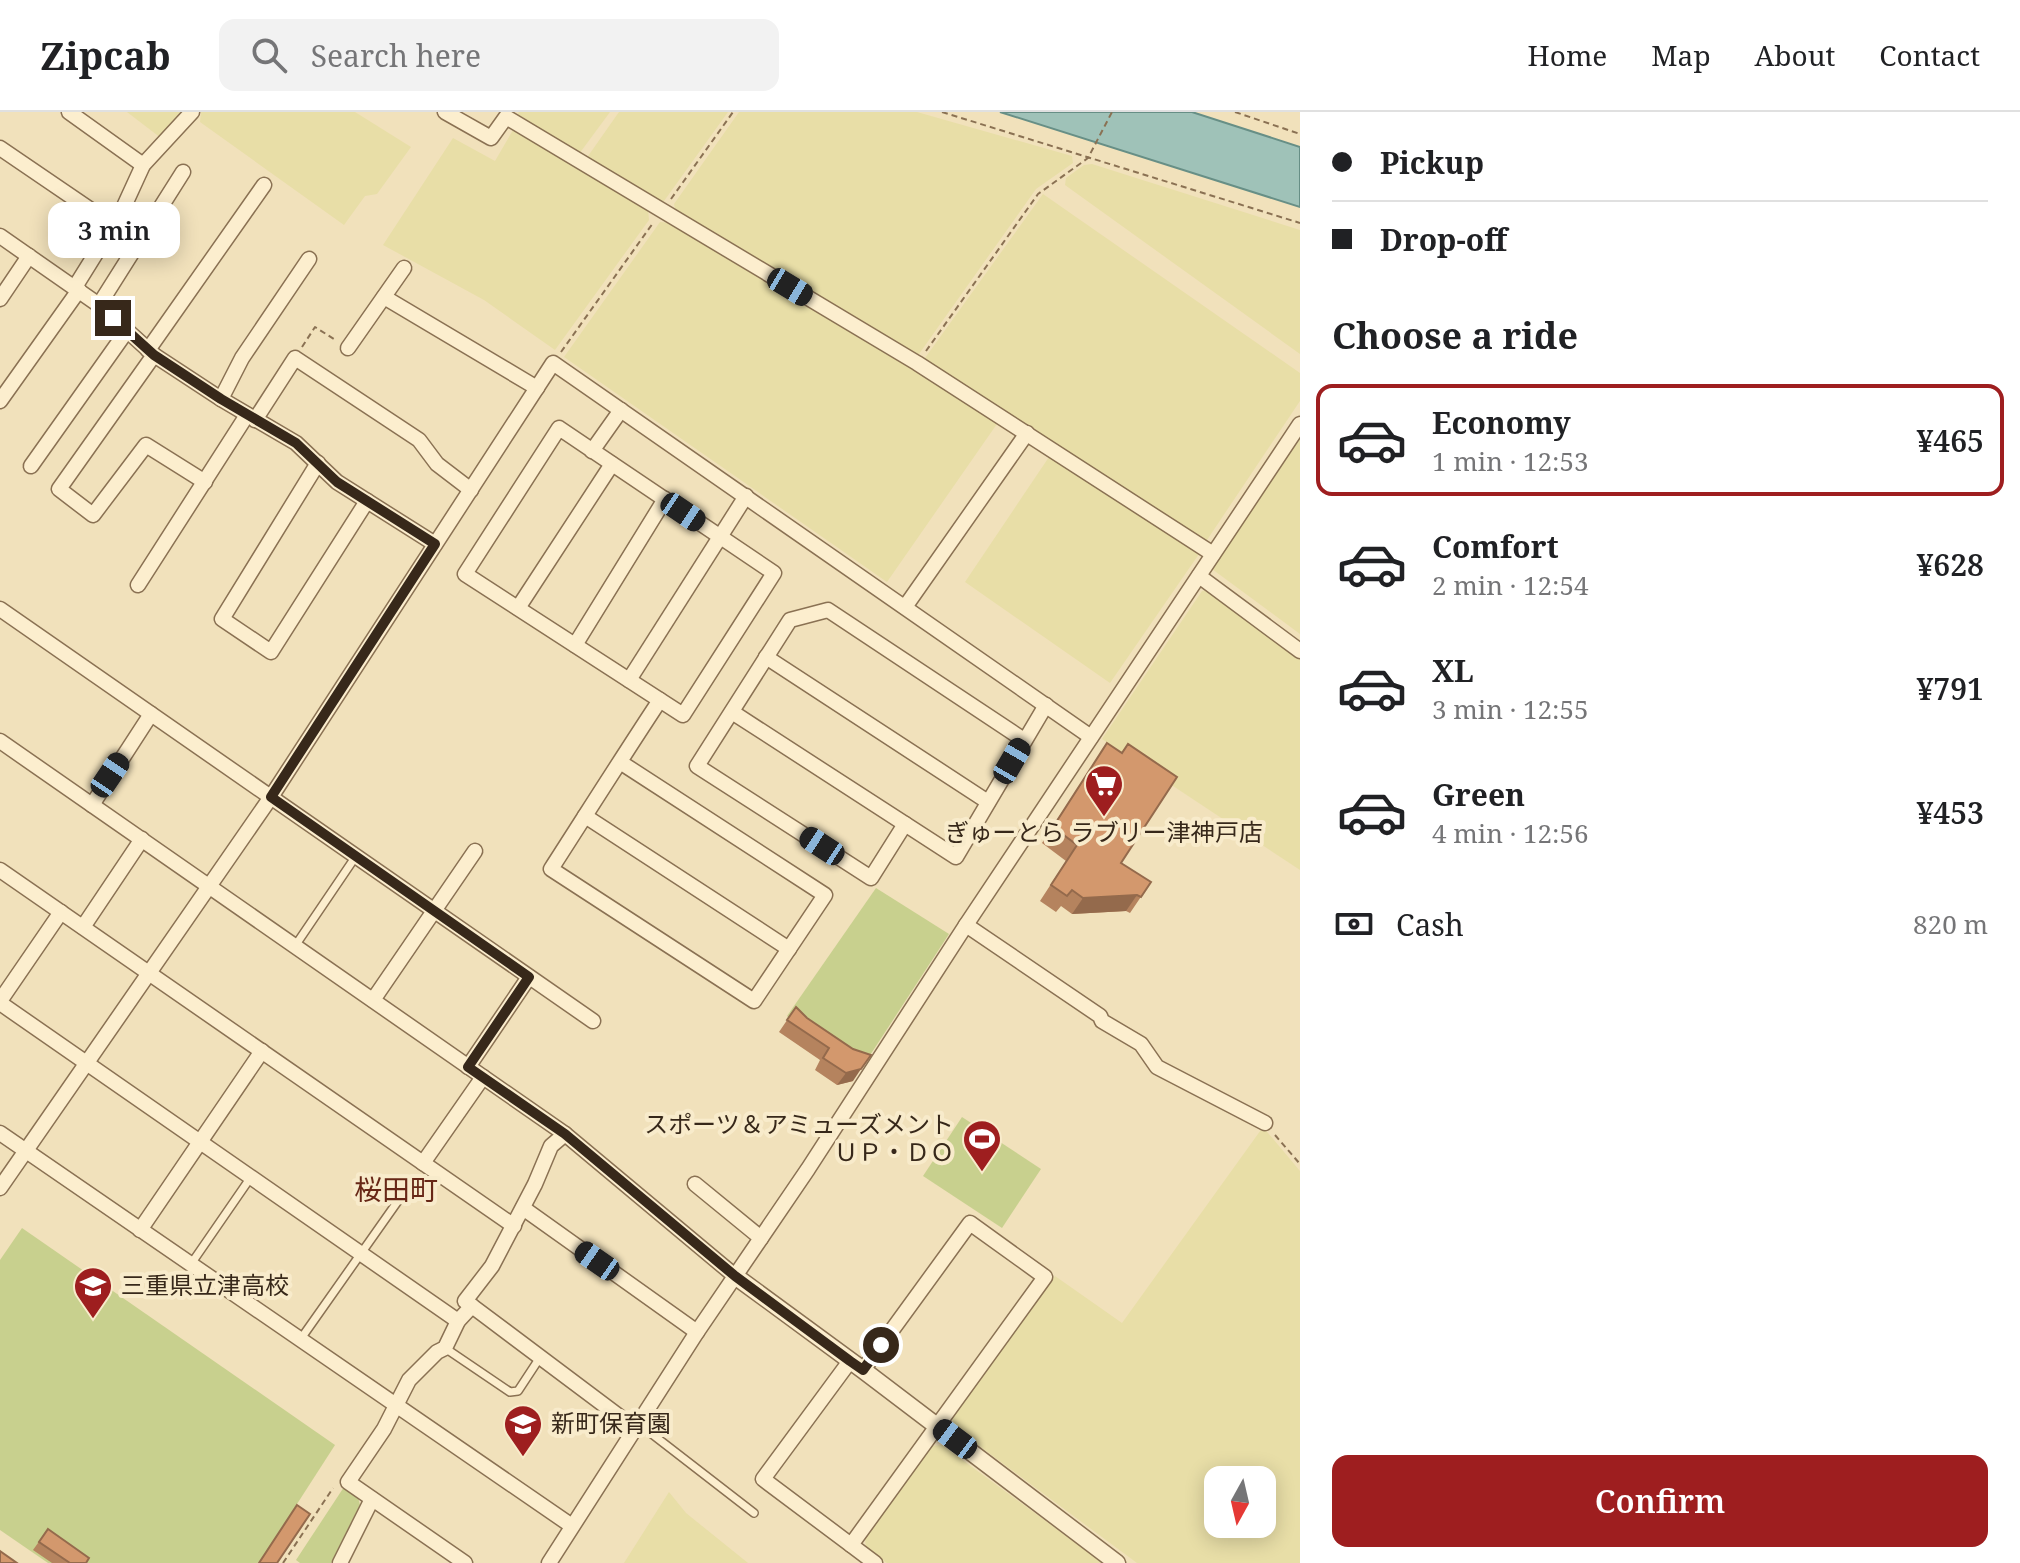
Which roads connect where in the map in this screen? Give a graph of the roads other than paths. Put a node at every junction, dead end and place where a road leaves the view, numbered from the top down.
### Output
1 (69, 112) edge
2 (192, 112) edge
3 (445, 112) edge
4 (0, 148) edge
5 (143, 165) junction
6 (183, 172) dead end
7 (264, 185) dead end
8 (113, 225) junction
9 (0, 236) edge
10 (29, 256) junction
11 (309, 259) dead end
12 (404, 268) dead end
13 (77, 289) junction
14 (384, 297) junction
15 (0, 299) edge
16 (99, 305) junction
17 (126, 332) junction
18 (348, 348) road end
19 (151, 353) junction
20 (537, 388) junction
21 (221, 399) junction
22 (0, 401) edge
23 (621, 410) junction
24 (251, 418) junction
25 (1300, 424) edge
26 (1027, 433) junction
27 (592, 451) junction
28 (318, 463) junction
29 (612, 464) junction
30 (31, 466) dead end
31 (205, 482) junction
32 (471, 490) junction
33 (746, 496) junction
34 (665, 499) junction
35 (367, 501) junction
36 (720, 537) junction
37 (435, 544) junction
38 (1213, 554) junction
39 (1199, 576) junction
40 (138, 585) dead end
41 (905, 607) junction
42 (518, 608) junction
43 (0, 609) edge
44 (575, 645) junction
45 (1300, 651) edge
46 (766, 657) junction
47 (629, 680) junction
48 (660, 700) junction
49 (1046, 705) junction
50 (732, 712) junction
51 (151, 714) junction
52 (1091, 737) junction
53 (1024, 740) junction
54 (0, 741) edge
55 (620, 762) junction
56 (271, 797) junction
57 (988, 802) junction
58 (92, 805) junction
59 (585, 816) junction
60 (905, 824) junction
61 (142, 839) junction
62 (475, 851) dead end
63 (356, 856) junction
64 (0, 870) edge
65 (207, 886) junction
66 (434, 911) junction
67 (61, 912) junction
68 (966, 925) junction
69 (83, 927) junction
70 (295, 946) junction
71 (789, 949) junction
72 (148, 972) junction
73 (529, 977) junction
74 (373, 1000) junction
75 (0, 1002) edge
76 (593, 1021) dead end
77 (262, 1051) junction
78 (86, 1063) junction
79 (468, 1067) junction
80 (483, 1077) junction
81 (1265, 1123) road end
82 (0, 1133) edge
83 (565, 1134) junction
84 (200, 1142) junction
85 (25, 1151) junction
86 (423, 1163) junction
87 (251, 1177) junction
88 (695, 1184) dead end
89 (0, 1188) edge
90 (405, 1191) dead end
91 (523, 1208) junction
92 (514, 1226) junction
93 (140, 1230) junction
94 (761, 1238) junction
95 (360, 1253) junction
96 (190, 1265) junction
97 (735, 1276) junction
98 (472, 1306) junction
99 (458, 1321) junction
100 (697, 1332) junction
101 (300, 1341) junction
102 (445, 1348) junction
103 (539, 1359) junction
104 (857, 1365) junction
105 (397, 1405) junction
106 (638, 1426) junction
107 (938, 1426) junction
108 (372, 1499) junction
109 (754, 1513) dead end
110 (572, 1526) junction
111 (851, 1545) junction
112 (340, 1563) edge
113 (465, 1563) edge
114 (549, 1563) edge
115 (875, 1563) edge
116 (1117, 1563) edge

1 - 5 street
2 - 5 street
3 - 26 street
4 - 8 street
5 - 8 street
6 - 16 street
7 - 19 street
8 - 13 street
9 - 10 street
10 - 13 street
10 - 15 street
11 - 21 street
12 - 14 street
13 - 16 street
13 - 22 street
14 - 18 street
14 - 20 street
16 - 17 street
17 - 19 street
17 - 30 street
19 - 21 street
19 - 31 street
20 - 23 street
20 - 32 street
21 - 24 street
23 - 27 street
23 - 33 street
24 - 28 street
24 - 31 street
24 - 32 street
25 - 38 street
26 - 38 street
26 - 41 street
27 - 29 street
27 - 42 street
28 - 35 street
28 - 35 street
29 - 34 street
29 - 42 street
31 - 40 street
32 - 37 street
33 - 36 street
33 - 41 street
34 - 36 street
34 - 44 street
35 - 37 street
36 - 47 street
36 - 48 street
37 - 56 street
38 - 39 street
39 - 45 street
39 - 52 street
41 - 49 street
42 - 44 street
43 - 51 street
44 - 47 street
46 - 50 street
46 - 53 street
46 - 57 street
47 - 48 street
48 - 55 street
49 - 52 street
49 - 53 street
50 - 60 street
50 - 60 street
51 - 56 street
51 - 58 street
52 - 68 street
53 - 57 street
54 - 58 street
55 - 59 street
55 - 71 street
56 - 63 street
56 - 65 street
57 - 60 street
58 - 61 street
59 - 71 street
59 - 71 street
61 - 65 street
61 - 69 street
62 - 66 street
63 - 66 street
63 - 70 lane
64 - 67 street
65 - 70 street
65 - 72 street
66 - 73 street
66 - 74 street
67 - 69 street
67 - 75 street
68 - 81 street
68 - 94 street
69 - 72 street
70 - 74 street
72 - 77 street
72 - 78 street
73 - 76 street
73 - 79 street
74 - 79 street
75 - 78 street
77 - 84 street
77 - 86 street
78 - 84 street
78 - 85 street
79 - 80 street
80 - 83 street
80 - 86 street
82 - 85 street
83 - 91 street
83 - 97 street
84 - 87 street
84 - 93 street
85 - 89 street
85 - 93 street
86 - 92 street
87 - 95 street
87 - 96 lane
88 - 94 street
90 - 95 lane
91 - 92 street
91 - 100 street
92 - 98 street
93 - 96 street
94 - 97 street
95 - 99 street
95 - 101 lane
96 - 101 street
97 - 100 street
97 - 104 street
98 - 99 street
98 - 103 street
99 - 102 street
100 - 106 street
101 - 105 street
102 - 103 lane
102 - 105 street
103 - 106 street
104 - 107 street
104 - 107 street
104 - 111 street
105 - 108 street
105 - 110 street
106 - 109 lane
106 - 110 street
107 - 111 street
107 - 116 street
108 - 112 street
108 - 113 street
110 - 114 street
111 - 115 street

